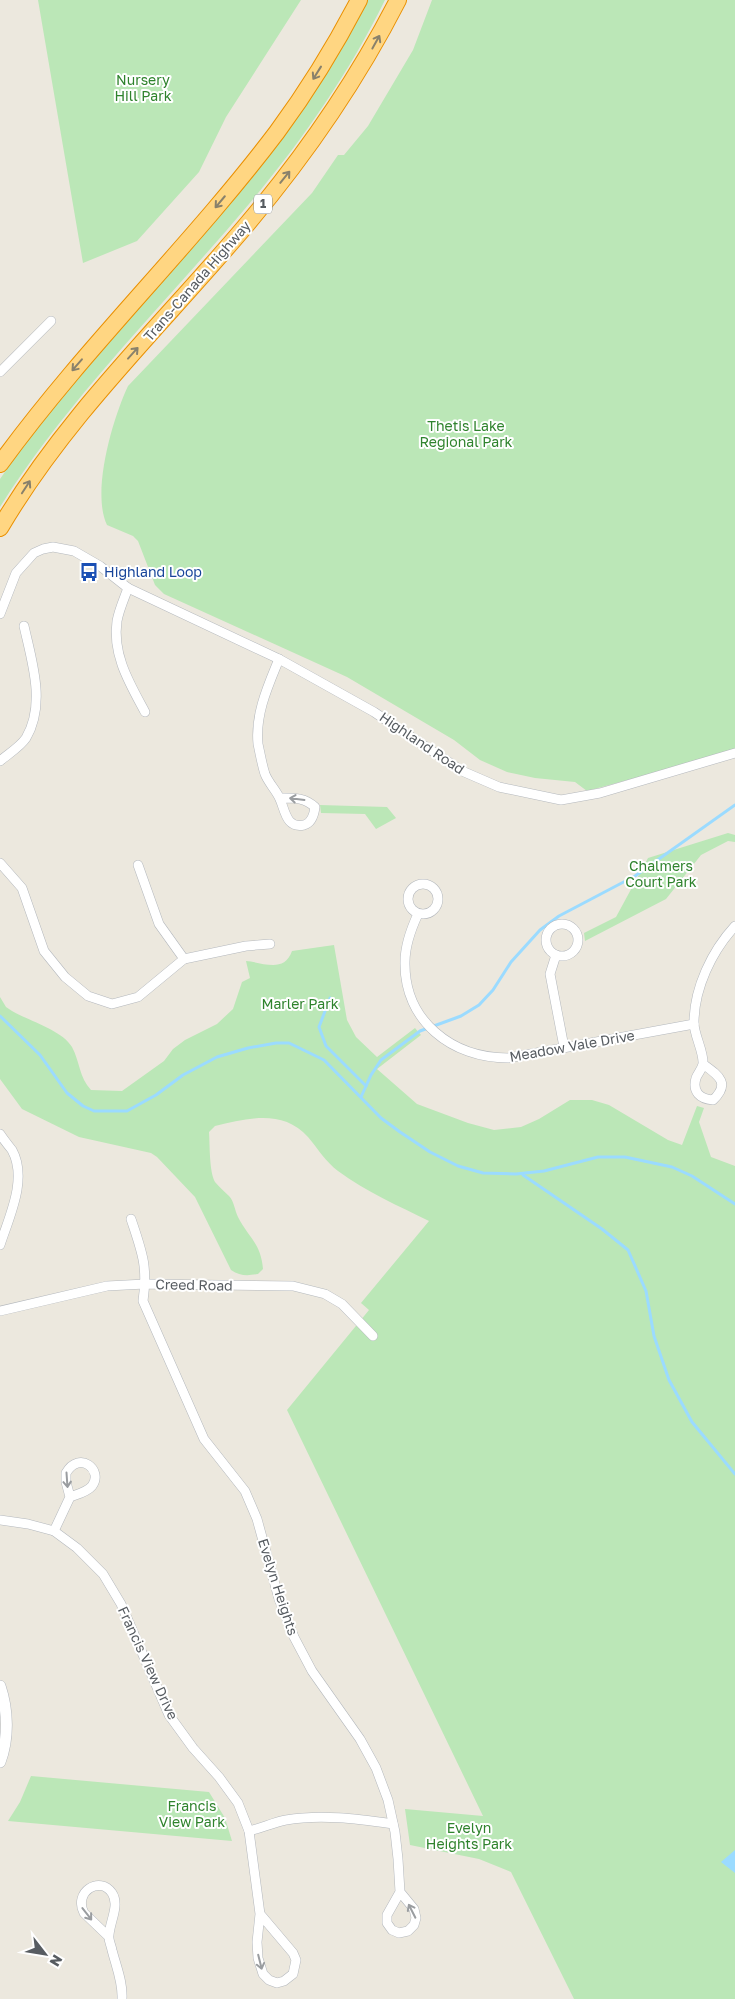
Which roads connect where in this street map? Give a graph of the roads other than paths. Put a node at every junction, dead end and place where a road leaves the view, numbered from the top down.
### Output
1 (359, 0) edge
2 (398, 0) edge
3 (51, 321) dead end
4 (0, 372) edge
5 (0, 464) edge
6 (0, 528) edge
7 (128, 588) junction
8 (0, 614) edge
9 (24, 626) dead end
10 (279, 659) junction
11 (145, 712) dead end
12 (735, 753) edge
13 (0, 761) edge
14 (280, 798) dead end
15 (0, 863) edge
16 (138, 865) dead end
17 (418, 914) dead end
18 (735, 926) edge
19 (270, 944) dead end
20 (556, 955) dead end
21 (184, 960) junction
22 (694, 1024) junction
23 (564, 1047) junction
24 (703, 1064) dead end
25 (0, 1134) edge
26 (131, 1219) dead end
27 (0, 1245) edge
28 (145, 1284) junction
29 (0, 1311) edge
30 (373, 1336) dead end
31 (70, 1497) dead end
32 (0, 1520) edge
33 (54, 1532) junction
34 (0, 1686) edge
35 (0, 1762) edge
36 (393, 1824) junction
37 (249, 1831) junction
38 (400, 1892) dead end
39 (260, 1914) junction
40 (108, 1936) junction
41 (122, 1999) edge

1 -> 5 highway
6 -> 2 highway, Trans-Canada Highway / 1
3 - 4 street
7 - 8 street, Highland Road
7 - 10 street, Highland Road
7 - 11 street
9 - 13 street
10 - 12 street, Highland Road
10 - 14 street
15 - 21 street
16 - 21 street
17 - 23 street, Meadow Vale Drive
18 - 22 street
19 - 21 street
20 - 23 street
22 - 23 street, Meadow Vale Drive
22 - 24 street
25 - 27 street
26 - 28 street, Evelyn Heights
28 - 29 street, Creed Road
28 - 30 street, Creed Road
28 - 36 street, Evelyn Heights
31 - 33 street
32 - 33 street, Francis View Drive
33 - 37 street, Francis View Drive
34 - 35 street
36 - 37 street
36 - 38 street, Evelyn Heights
37 - 39 street, Francis View Drive
39 -> 39 street, Francis View Drive
40 -> 40 street
40 - 41 street

